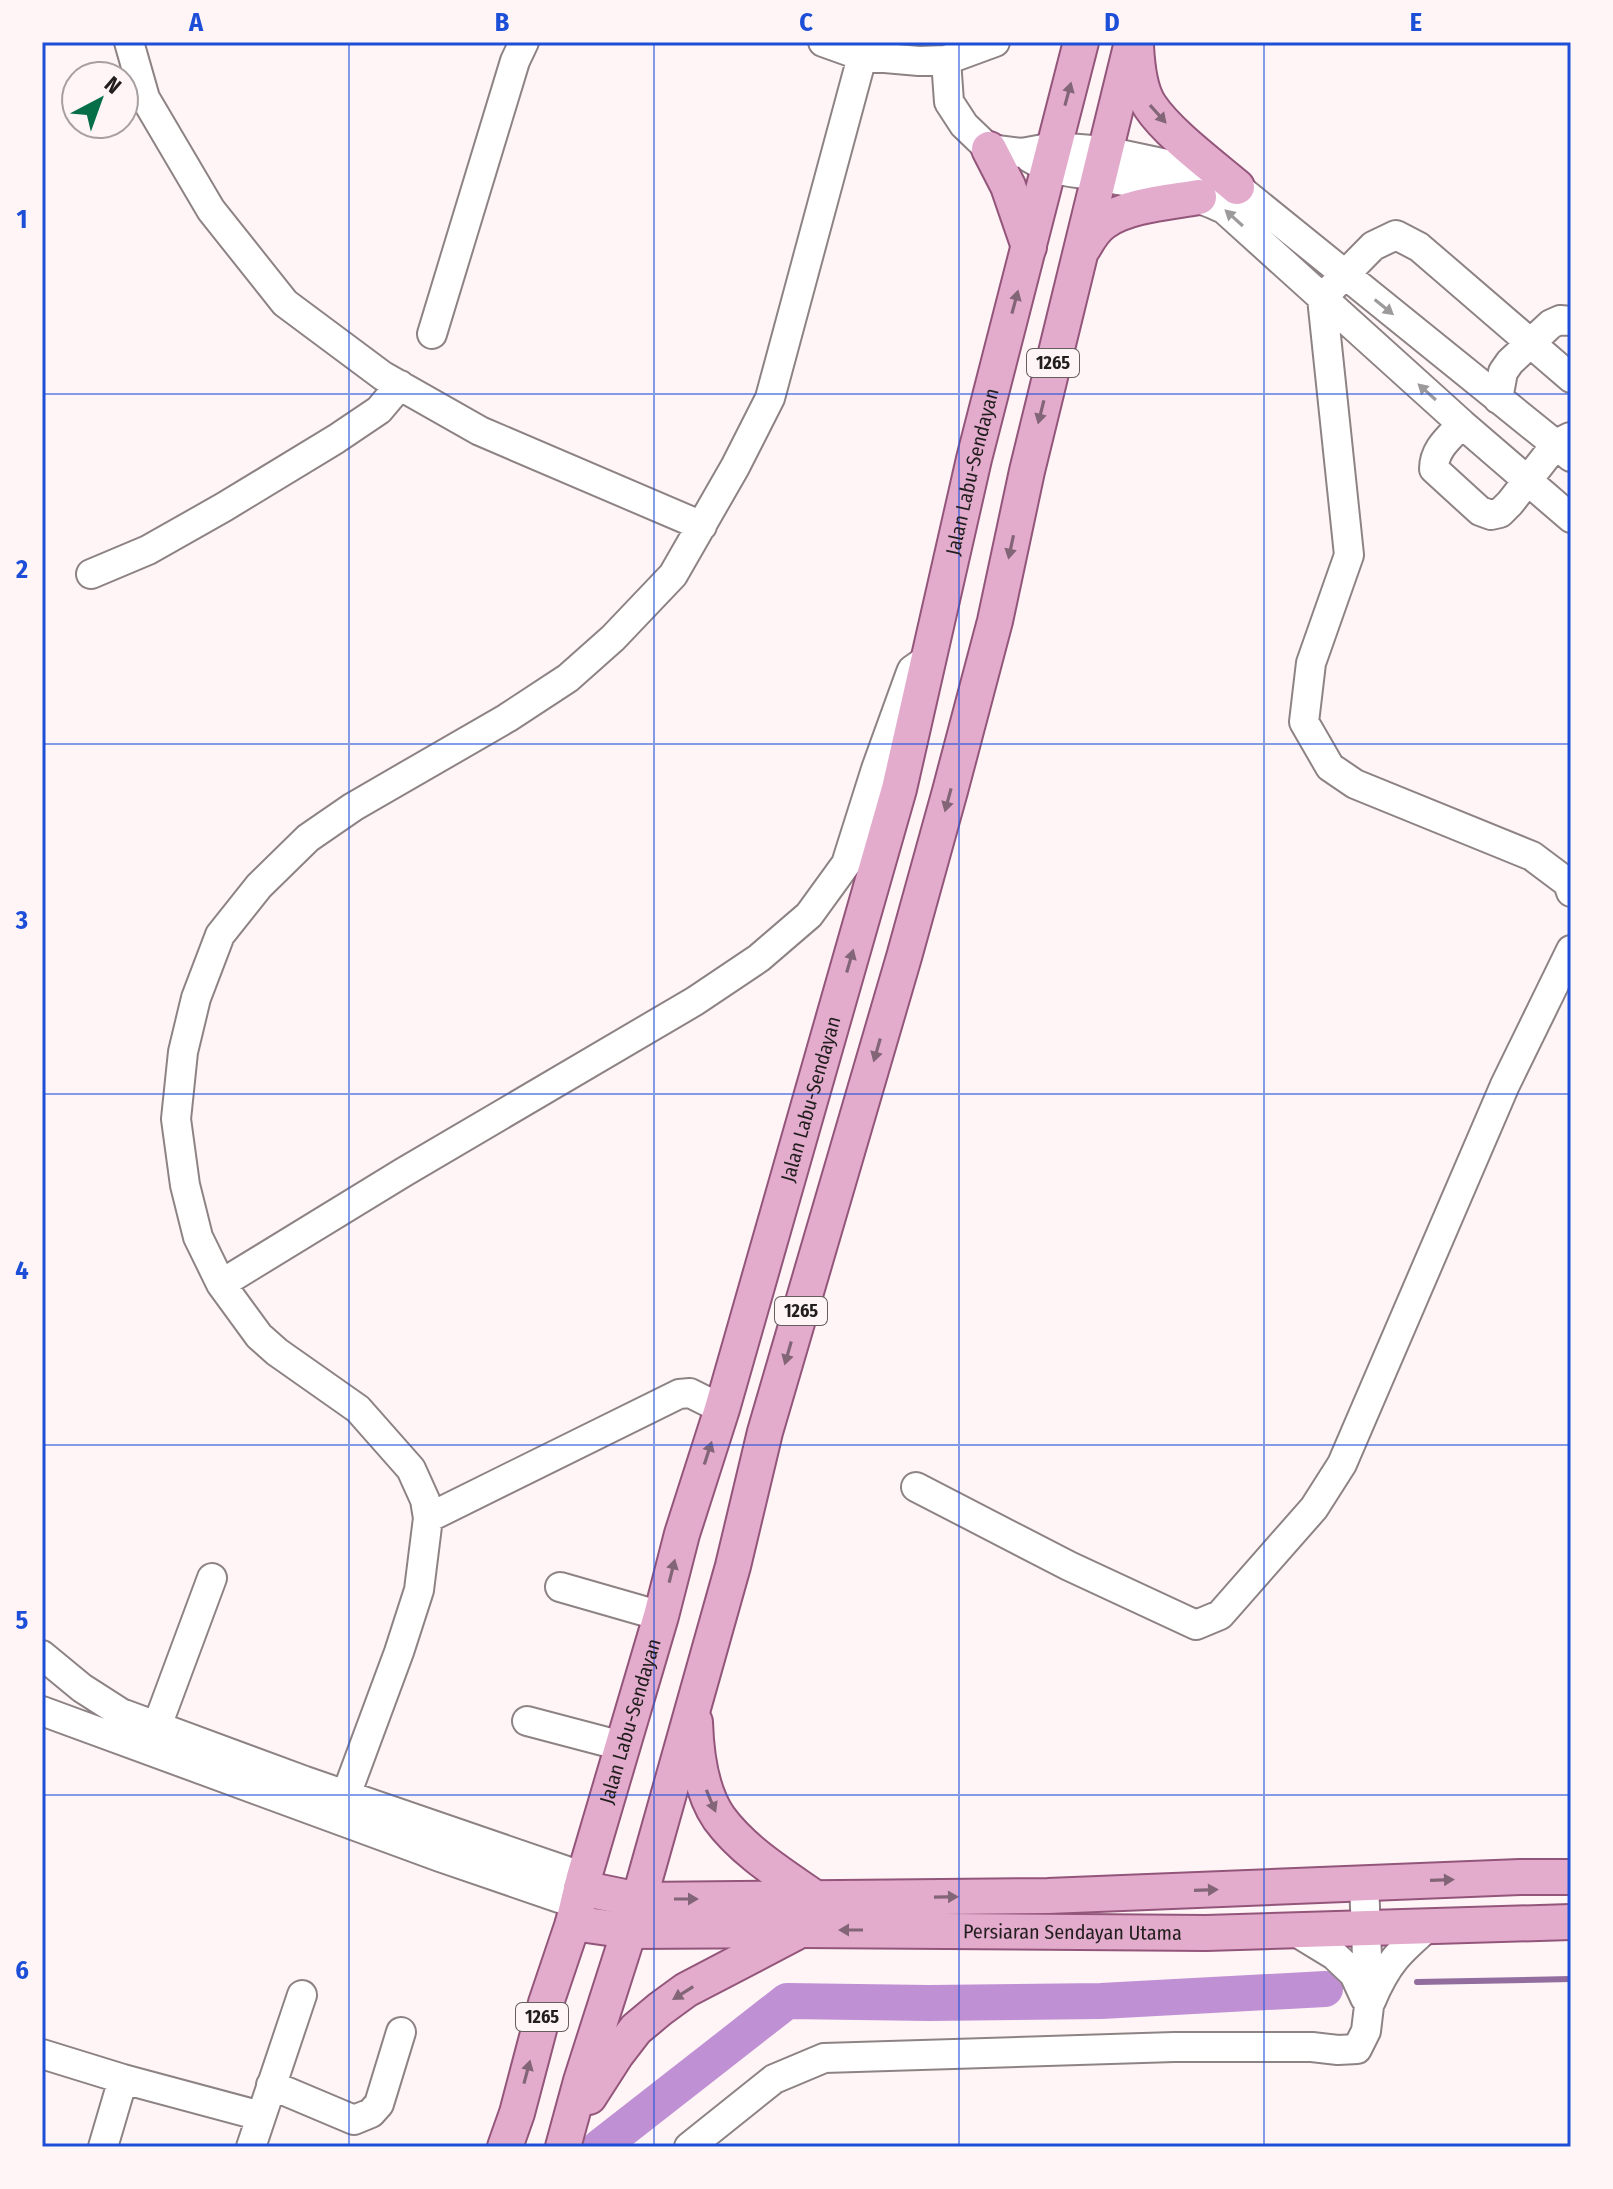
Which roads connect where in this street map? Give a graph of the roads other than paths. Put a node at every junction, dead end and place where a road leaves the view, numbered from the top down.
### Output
1 (129, 42) edge
2 (524, 42) edge
3 (823, 42) edge
4 (995, 42) edge
5 (1081, 42) edge
6 (1134, 42) edge
7 (864, 49) edge
8 (929, 54) edge
9 (1028, 154) junction
10 (1102, 164) junction
11 (1237, 187) junction
12 (1199, 197) junction
13 (1029, 248) junction
14 (1080, 254) junction
15 (1344, 275) junction
16 (1322, 298) junction
17 (1571, 321) edge
18 (432, 334) dead end
19 (1531, 343) junction
20 (1571, 378) edge
21 (400, 385) junction
22 (1498, 399) junction
23 (1462, 424) junction
24 (1566, 446) edge
25 (1527, 481) junction
26 (1571, 518) edge
27 (702, 526) junction
28 (91, 574) dead end
29 (930, 658) junction
30 (1571, 892) edge
31 (1571, 950) edge
32 (221, 1284) junction
33 (722, 1409) junction
34 (916, 1487) dead end
35 (428, 1518) junction
36 (212, 1578) dead end
37 (560, 1587) dead end
38 (661, 1616) junction
39 (42, 1655) edge
40 (695, 1698) junction
41 (42, 1711) edge
42 (527, 1721) dead end
43 (157, 1726) junction
44 (622, 1746) junction
45 (346, 1795) junction
46 (1571, 1877) edge
47 (1364, 1883) junction
48 (579, 1898) junction
49 (815, 1898) junction
50 (634, 1915) junction
51 (1571, 1922) edge
52 (1429, 1926) junction
53 (1366, 1928) junction
54 (801, 1930) junction
55 (1293, 1930) junction
56 (302, 1995) dead end
57 (1369, 2006) junction
58 (401, 2032) dead end
59 (42, 2054) edge
60 (123, 2079) junction
61 (271, 2085) junction
62 (261, 2116) junction
63 (565, 2138) edge
64 (103, 2147) edge
65 (251, 2147) edge
66 (505, 2147) edge
67 (689, 2147) edge

1 - 21 street
2 - 18 street
3 - 7 street
4 - 8 street
9 -> 5 main road, Jalan Labu-Sendayan / 1265
6 - 10 main road, 1265
6 -> 11 main road
7 - 8 street
7 - 27 street
8 - 9 street
9 - 10 street
9 - 13 main road, Jalan Labu-Sendayan / 1265
9 - 13 main road
10 - 11 street
10 - 12 street
10 - 14 main road, 1265
11 - 15 street
12 - 14 main road
16 -> 12 street
29 -> 13 main road, Jalan Labu-Sendayan / 1265
14 -> 40 main road, 1265
15 - 16 street
15 - 19 street
15 -> 22 street
23 -> 16 street
16 - 30 street
17 - 19 street
19 - 20 street
19 - 22 street
21 - 27 street
21 - 28 street
22 - 24 street
23 - 25 street
23 - 25 street
24 - 25 street
25 - 26 street
27 - 32 street
29 - 32 street
33 -> 29 main road, Jalan Labu-Sendayan / 1265
31 - 34 street
32 - 35 street
33 - 35 street
38 -> 33 main road, Jalan Labu-Sendayan / 1265
35 - 45 street
36 - 43 street
37 - 38 street
38 - 44 main road, Jalan Labu-Sendayan / 1265
39 - 43 street
40 -> 49 main road
40 - 50 main road, 1265
41 - 48 street
42 - 44 street
43 - 45 street
44 - 48 main road, Jalan Labu-Sendayan / 1265
45 - 48 street
47 -> 46 main road, Persiaran Sendayan Utama
49 -> 47 main road, Persiaran Sendayan Utama
47 - 53 street
48 - 50 main road, Persiaran Sendayan Utama
66 -> 48 main road, Jalan Labu-Sendayan / 1265
50 -> 49 main road, Persiaran Sendayan Utama
50 - 54 main road, Persiaran Sendayan Utama
50 - 63 main road, 1265
51 - 52 main road, Persiaran Sendayan Utama
52 - 53 main road, Persiaran Sendayan Utama
52 - 57 street
53 - 55 main road, Persiaran Sendayan Utama
53 - 57 street
55 -> 54 main road, Persiaran Sendayan Utama
54 -> 63 main road
55 - 57 street
56 - 61 street
57 - 67 street
58 - 61 street
59 - 60 street
60 - 62 street
60 - 64 street
61 - 62 street
62 - 65 street

